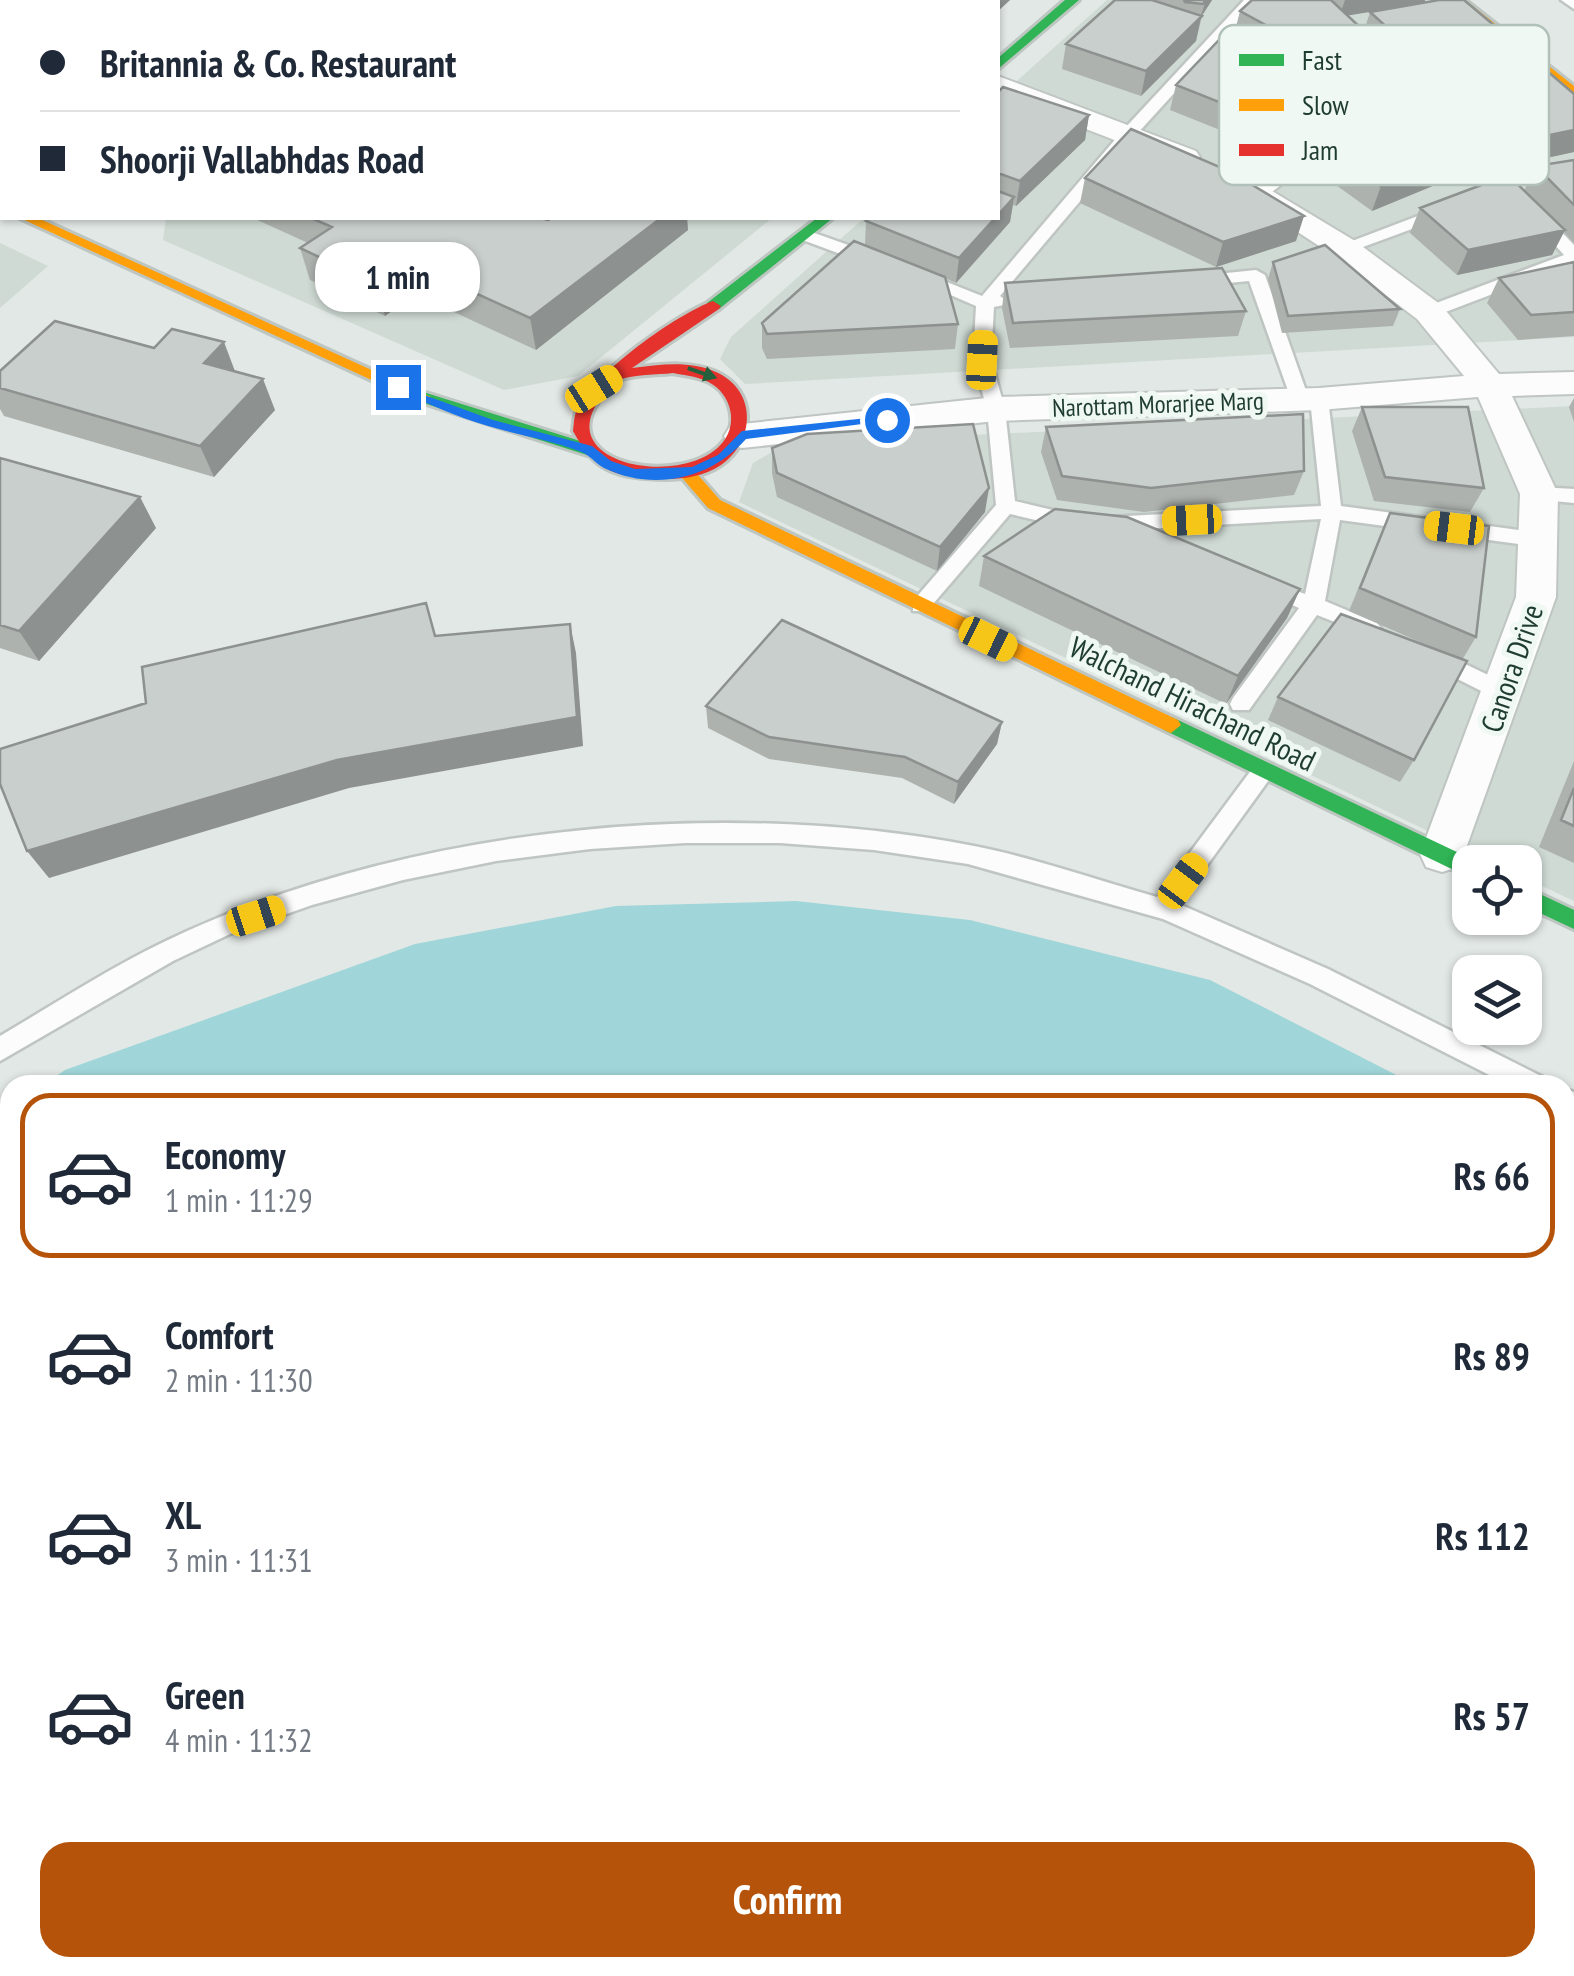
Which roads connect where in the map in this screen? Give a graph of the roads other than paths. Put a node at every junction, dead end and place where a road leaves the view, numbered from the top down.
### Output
1 (1252, 0) edge
2 (1311, 0) edge
3 (1458, 0) edge
4 (1568, 0) edge
5 (1065, 1) edge
6 (1574, 5) edge
7 (1231, 25) edge
8 (1337, 25) edge
9 (1484, 25) edge
10 (1219, 39) edge
11 (1206, 54) junction
12 (1219, 59) edge
13 (1000, 63) edge
14 (1549, 80) edge
15 (1000, 86) edge
16 (1574, 93) edge
17 (1130, 132) junction
18 (1219, 172) edge
19 (1247, 185) edge
20 (1271, 185) edge
21 (1518, 185) joint
22 (1262, 192) junction
23 (1492, 194) edge
24 (1454, 208) edge
25 (824, 220) edge
26 (61, 223) edge
27 (116, 227) dead end
28 (806, 235) junction
29 (87, 245) junction
30 (1344, 248) junction
31 (1574, 256) edge
32 (1304, 260) edge
33 (1178, 283) edge
34 (1024, 299) edge
35 (985, 303) junction
36 (1428, 312) junction
37 (617, 375) junction
38 (1574, 384) edge
39 (1490, 385) junction
40 (1309, 399) junction
41 (996, 409) junction
42 (742, 436) junction
43 (588, 449) junction
44 (686, 472) junction
45 (1556, 495) edge
46 (1006, 506) junction
47 (1332, 512) junction
48 (1088, 525) junction
49 (1541, 540) junction
50 (1144, 544) edge
51 (1238, 577) edge
52 (1314, 603) junction
53 (920, 606) junction
54 (1505, 693) junction
55 (1241, 704) edge
56 (1264, 771) junction
57 (1461, 845) edge
58 (1452, 859) edge
59 (1542, 904) edge
60 (1161, 910) junction
61 (1574, 920) edge
62 (0, 1050) edge
63 (1514, 1075) edge

1 - 7 lane
2 - 8 lane
3 - 9 street
4 - 6 lane
5 - 13 street
10 - 11 lane
11 - 12 lane
11 - 17 lane
14 - 16 street
15 - 17 street, Canora Drive
17 - 18 street, Canora Drive
17 - 35 lane
19 - 22 street, Canora Drive
20 - 22 lane
21 - 23 lane
21 - 31 lane
22 - 30 street, Canora Drive
24 - 30 lane
25 - 28 street
26 - 29 street
27 - 29 street
28 - 35 lane
28 - 37 street
29 - 43 street
30 - 32 lane
30 - 36 street, Canora Drive
31 - 36 lane
33 - 40 lane
34 - 35 lane
35 - 41 lane
36 - 39 street, Canora Drive
37 -> 42 street
37 - 43 street
38 - 39 street, Narottam Morarjee Marg
39 - 40 street, Narottam Morarjee Marg
39 - 45 street, Canora Drive
40 - 41 street, Narottam Morarjee Marg
40 - 47 lane
41 - 42 street, Narottam Morarjee Marg
41 - 46 lane
42 - 44 street
43 - 44 street
44 - 53 street, Walchand Hirachand Road
45 - 49 street, Canora Drive
46 - 48 lane
46 - 53 lane
47 - 48 lane
47 - 49 lane
47 - 52 lane
48 - 50 lane
49 - 54 street, Canora Drive
51 - 52 lane
52 - 54 lane
52 - 55 lane
53 - 56 street, Walchand Hirachand Road
54 - 57 street, Canora Drive
56 - 58 street, Walchand Hirachand Road
56 - 60 lane
59 - 61 street
60 - 62 lane
60 - 63 lane

